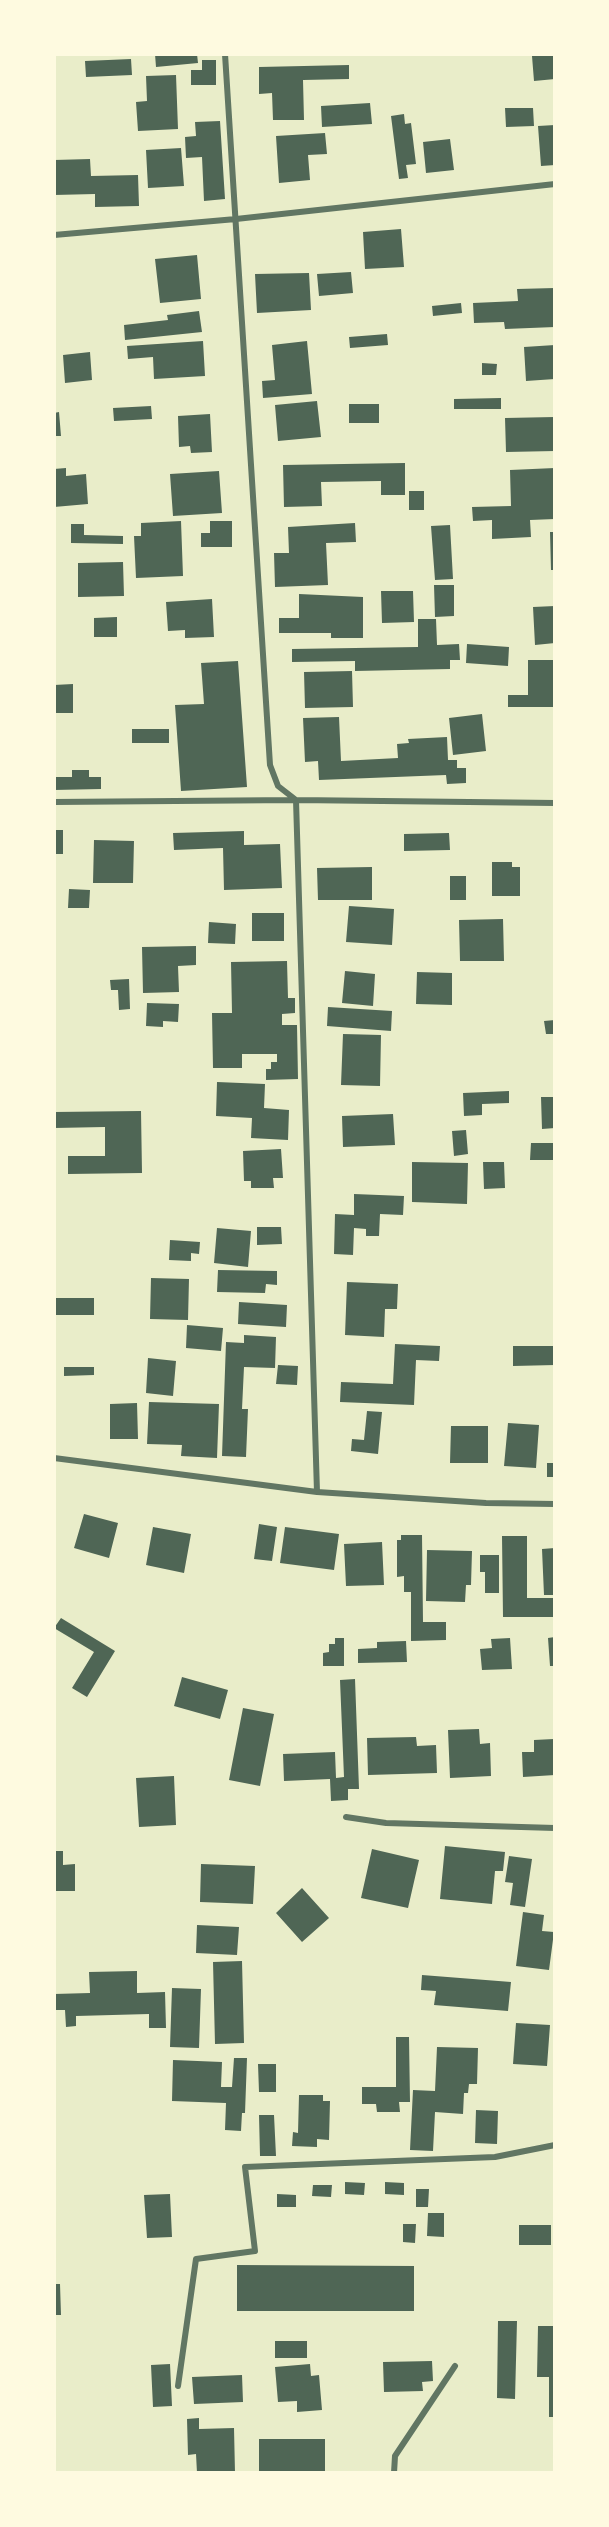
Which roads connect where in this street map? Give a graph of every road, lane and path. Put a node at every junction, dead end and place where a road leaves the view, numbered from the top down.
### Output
1 (225, 54) edge
2 (555, 184) edge
3 (236, 219) junction
4 (54, 236) edge
5 (296, 800) junction
6 (54, 802) edge
7 (555, 803) edge
8 (54, 1458) edge
9 (317, 1492) junction
10 (555, 1504) edge
11 (346, 1817) dead end
12 (555, 1828) edge
13 (555, 2145) edge
14 (455, 2366) dead end
15 (178, 2386) dead end
16 (394, 2473) edge

1 - 3 street
2 - 3 street
3 - 4 street
3 - 5 street
5 - 6 street
5 - 7 street
5 - 9 street
8 - 9 street
9 - 10 street
11 - 12 street
13 - 15 street
14 - 16 street

